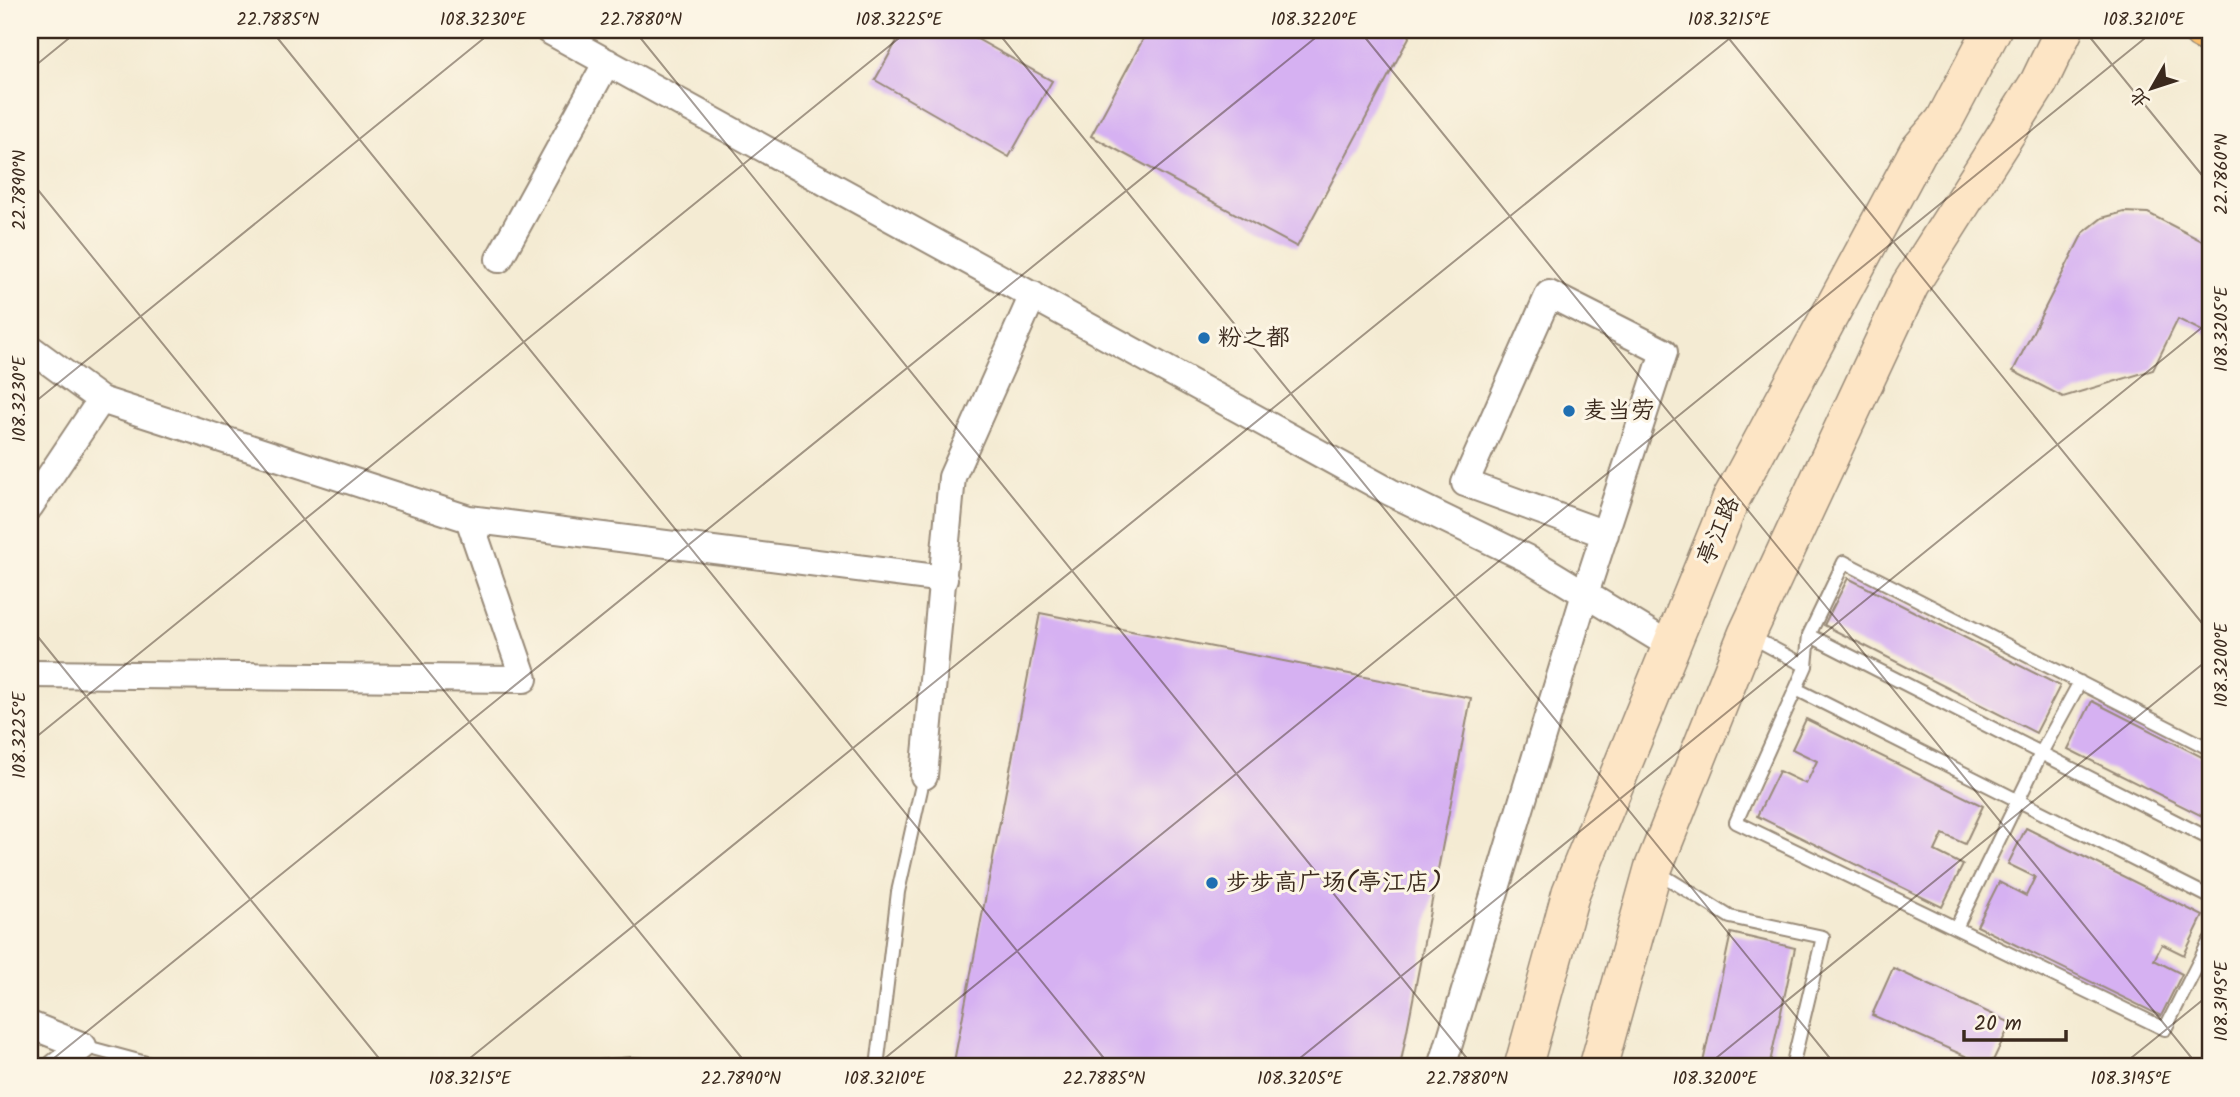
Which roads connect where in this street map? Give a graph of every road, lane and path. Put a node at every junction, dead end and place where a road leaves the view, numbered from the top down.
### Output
1 (548, 30) edge
2 (1992, 30) edge
3 (2064, 30) edge
4 (2202, 30) edge
5 (2210, 34) edge
6 (607, 62) junction
7 (499, 259) dead end
8 (1033, 295) junction
9 (30, 348) edge
10 (101, 400) junction
11 (30, 506) edge
12 (469, 519) junction
13 (1605, 534) junction
14 (944, 579) junction
15 (1585, 594) junction
16 (1747, 634) junction
17 (1809, 635) junction
18 (1671, 646) junction
19 (1806, 667) junction
20 (30, 674) edge
21 (2080, 682) junction
22 (1796, 689) junction
23 (2210, 748) edge
24 (2041, 753) junction
25 (924, 776) joint
26 (2017, 800) junction
27 (2210, 839) edge
28 (1653, 869) junction
29 (2210, 897) edge
30 (1956, 928) junction
31 (2210, 940) edge
32 (30, 1025) edge
33 (83, 1046) junction
34 (56, 1067) edge
35 (161, 1067) edge
36 (599, 1067) edge
37 (664, 1067) edge
38 (877, 1067) edge
39 (1442, 1067) edge
40 (1523, 1067) edge
41 (1598, 1067) edge
42 (1792, 1067) edge

1 - 6 street
2 - 18 main road, 亭江路
3 - 16 main road
4 - 5 main road
6 - 7 street
6 - 8 street
8 - 14 street
8 - 15 street
9 - 10 street
10 - 11 street
10 - 12 street
12 - 14 street
12 - 20 street
13 - 13 street
13 - 15 street
14 - 25 street
15 - 18 street
15 - 39 street
16 - 19 lane
16 - 28 main road
17 - 19 lane
17 - 21 lane
17 - 24 lane
18 - 40 main road, 亭江路
19 - 22 lane
21 - 23 lane
21 - 24 lane
22 - 26 lane
22 - 30 lane
24 - 26 lane
24 - 27 lane
25 - 38 lane
26 - 29 lane
26 - 30 lane
28 - 41 main road
28 - 42 lane
30 - 31 lane
32 - 33 street
33 - 34 street
33 - 35 lane
36 - 37 lane

